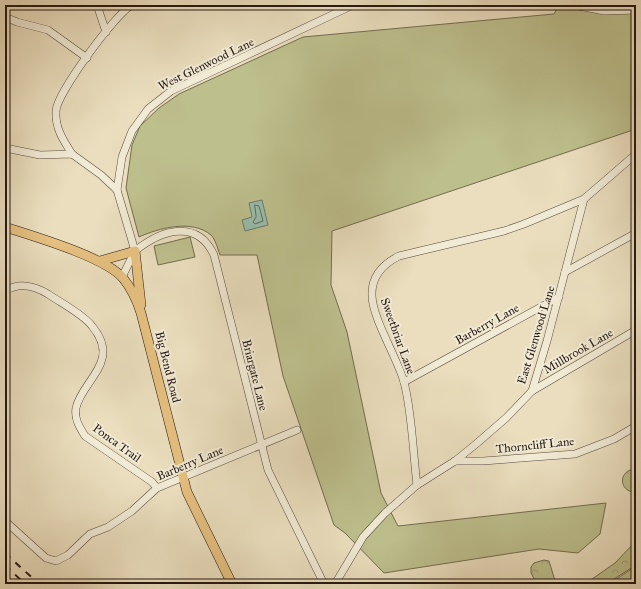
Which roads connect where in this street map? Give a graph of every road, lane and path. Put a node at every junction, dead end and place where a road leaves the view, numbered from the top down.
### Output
1 (97, 5) edge
2 (132, 5) edge
3 (353, 5) edge
4 (574, 5) edge
5 (341, 8) edge
6 (636, 10) edge
7 (5, 17) edge
8 (106, 32) junction
9 (87, 58) junction
10 (5, 148) edge
11 (72, 154) junction
12 (636, 154) edge
13 (117, 190) junction
14 (584, 199) junction
15 (5, 227) edge
16 (636, 233) edge
17 (136, 251) junction
18 (100, 261) junction
19 (565, 272) junction
20 (122, 277) junction
21 (6, 291) edge
22 (559, 297) junction
23 (142, 313) junction
24 (636, 330) edge
25 (404, 382) junction
26 (532, 391) junction
27 (636, 426) edge
28 (296, 430) dead end
29 (261, 445) junction
30 (454, 461) junction
31 (183, 478) junction
32 (417, 485) junction
33 (157, 488) junction
34 (5, 521) edge
35 (232, 584) edge
36 (324, 584) edge
37 (335, 584) edge

1 - 8 street
2 - 8 street
3 - 5 street, West Glenwood Lane
4 - 6 street
5 - 13 street, West Glenwood Lane
7 - 9 street
8 - 9 street
9 - 11 street
10 - 11 street
11 - 13 street
12 - 14 street
13 - 17 street, West Glenwood Lane
14 - 19 street, East Glenwood Lane
14 - 25 street, Sweetbriar Lane
15 - 18 main road, Big Bend Road
16 - 19 street
17 - 18 main road
17 - 20 street
17 - 23 main road
17 - 29 street, Briargate Lane
18 - 20 main road, Big Bend Road
19 - 22 street, East Glenwood Lane
20 - 23 main road, Big Bend Road
21 - 33 street, Ponca Trail
22 - 25 street, Barberry Lane
22 - 26 street, East Glenwood Lane
23 - 31 main road, Big Bend Road
24 - 26 street, Millbrook Lane
25 - 32 street, Sweetbriar Lane
26 - 30 street, East Glenwood Lane
27 - 30 street, Thorncliff Lane
28 - 29 street, Barberry Lane
29 - 31 street, Barberry Lane
29 - 36 street, Briargate Lane
30 - 32 street, East Glenwood Lane
31 - 33 street, Barberry Lane
31 - 35 main road, Big Bend Road
32 - 37 street, East Glenwood Lane
33 - 34 street, Barberry Lane

